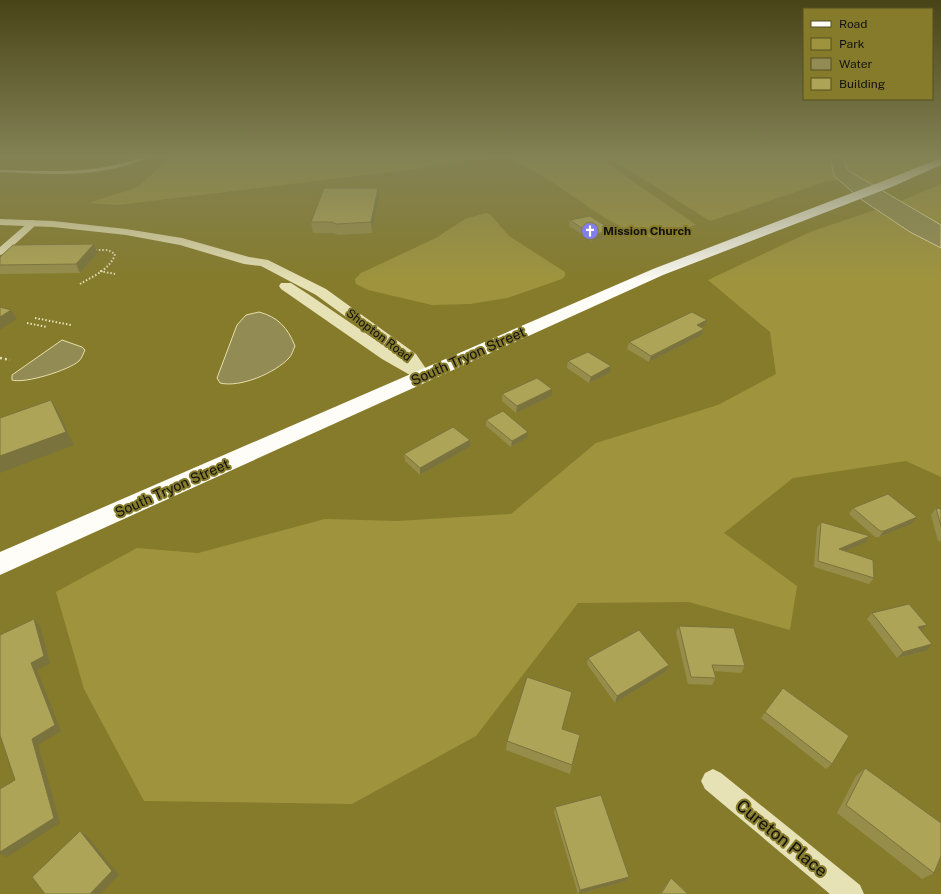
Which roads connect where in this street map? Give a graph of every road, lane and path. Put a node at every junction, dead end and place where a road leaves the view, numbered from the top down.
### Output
1 (849, 199) edge
2 (0, 222) edge
3 (33, 223) junction
4 (90, 250) edge
5 (0, 252) edge
6 (99, 271) junction
7 (115, 274) dead end
8 (80, 284) dead end
9 (35, 318) dead end
10 (28, 323) dead end
11 (71, 325) dead end
12 (47, 327) dead end
13 (0, 358) edge
14 (10, 360) dead end
15 (423, 376) junction
16 (0, 564) edge
17 (713, 781) dead end
18 (851, 894) edge

1 - 15 main road, South Tryon Street
2 - 3 street, Shopton Road
3 - 5 street
3 - 15 street, Shopton Road
4 - 6 path
6 - 7 path
6 - 8 path
9 - 11 path
10 - 12 path
13 - 14 path
15 - 16 main road, South Tryon Street
17 - 18 street, Cureton Place

